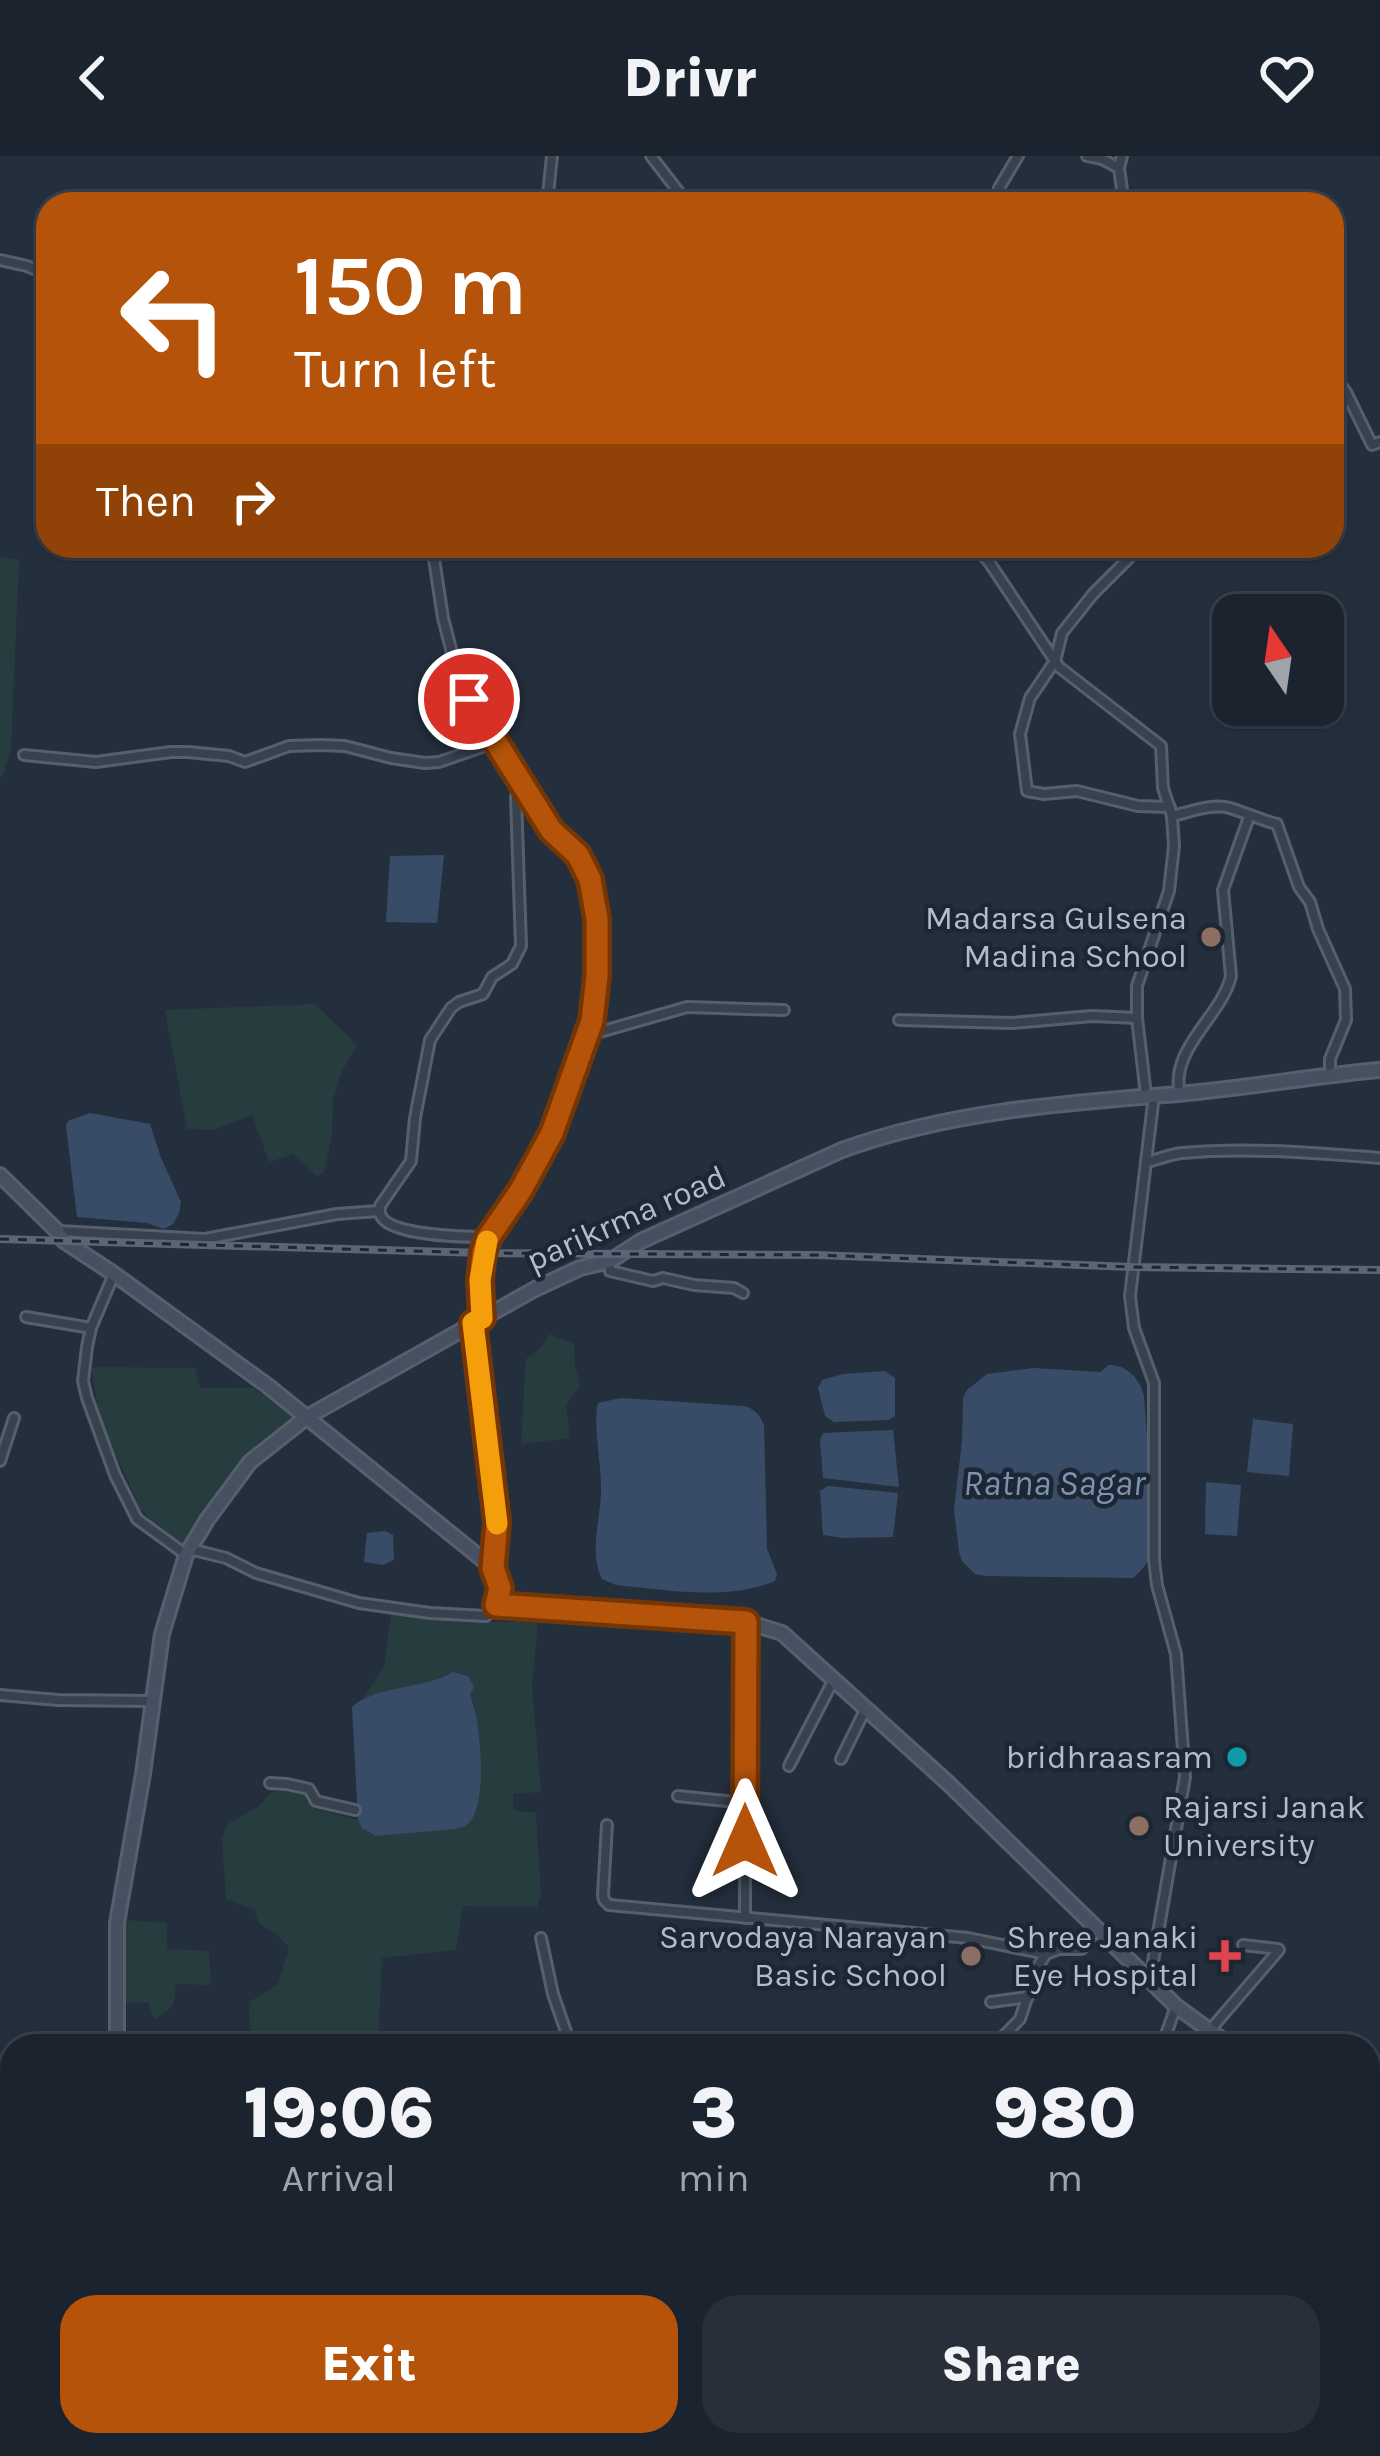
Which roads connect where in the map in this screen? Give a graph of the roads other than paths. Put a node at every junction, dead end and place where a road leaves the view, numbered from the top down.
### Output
1 (552, 156) edge
2 (651, 156) edge
3 (1018, 156) edge
4 (1087, 156) edge
5 (1122, 156) edge
6 (1119, 168) junction
7 (549, 192) edge
8 (679, 192) edge
9 (998, 192) edge
10 (1122, 192) edge
11 (0, 260) edge
12 (36, 270) edge
13 (1344, 389) edge
14 (1380, 442) edge
15 (434, 558) edge
16 (985, 558) edge
17 (1130, 558) edge
18 (1055, 661) junction
19 (494, 742) junction
20 (24, 755) dead end
21 (520, 783) junction
22 (1171, 812) junction
23 (1249, 817) junction
24 (784, 1010) dead end
25 (1137, 1018) junction
26 (899, 1020) dead end
27 (586, 1036) junction
28 (1380, 1070) edge
29 (1330, 1076) junction
30 (1180, 1094) junction
31 (1150, 1095) junction
32 (1380, 1157) edge
33 (1146, 1162) junction
34 (0, 1175) edge
35 (380, 1211) junction
36 (57, 1231) junction
37 (488, 1238) junction
38 (610, 1261) junction
39 (114, 1274) junction
40 (743, 1293) dead end
41 (26, 1317) dead end
42 (477, 1321) junction
43 (91, 1328) junction
44 (308, 1417) junction
45 (14, 1418) dead end
46 (0, 1462) edge
47 (188, 1552) junction
48 (493, 1568) junction
49 (496, 1605) junction
50 (746, 1622) junction
51 (834, 1680) junction
52 (0, 1695) edge
53 (153, 1701) junction
54 (866, 1708) junction
55 (841, 1759) dead end
56 (789, 1766) dead end
57 (270, 1784) dead end
58 (678, 1796) dead end
59 (745, 1803) junction
60 (355, 1810) dead end
61 (608, 1825) dead end
62 (745, 1918) junction
63 (1097, 1928) junction
64 (541, 1938) dead end
65 (1243, 1946) dead end
66 (1046, 1954) junction
67 (1149, 1981) junction
68 (1028, 1997) junction
69 (991, 2002) dead end
70 (1176, 2006) junction
71 (1210, 2030) junction
72 (117, 2034) edge
73 (567, 2034) edge
74 (1009, 2034) edge
75 (1166, 2034) edge
76 (1215, 2034) edge

1 - 7 street
2 - 8 street
3 - 9 street
4 - 6 street
5 - 6 street
6 - 10 street
11 - 12 street
13 - 14 street
15 - 19 street
16 - 18 street
17 - 18 street
18 - 22 street
18 - 22 street
19 - 20 street
19 - 21 street
21 - 27 street
21 - 35 street
22 - 23 street
22 - 25 street
23 - 29 street
23 - 30 street
24 - 27 street
25 - 26 street
25 - 31 street
27 - 37 street
28 - 29 street, parikrma road
29 - 30 street, parikrma road
30 - 31 street, parikrma road
31 - 33 street
31 - 38 street, parikrma road
32 - 33 street
33 - 67 street
34 - 36 street
35 - 36 street
35 - 37 street
36 - 39 street
37 - 42 street
38 - 40 street
38 - 42 street, parikrma road
39 - 43 street
39 - 44 street
41 - 43 street
42 - 44 street, parikrma road
42 - 48 street
43 - 47 street
44 - 47 street, parikrma road
44 - 48 street
45 - 46 street
47 - 49 street
47 - 53 street, parikrma road
48 - 49 street
49 - 50 street
50 - 51 street
50 - 59 street
51 - 54 street
51 - 56 street
52 - 53 street
53 - 72 street, parikrma road
54 - 55 street
54 - 63 street
57 - 60 street
58 - 59 street
59 - 62 street
61 - 62 street
62 - 66 street
63 - 66 street
63 - 67 street
64 - 73 street
65 - 71 street
66 - 68 street
67 - 70 street
68 - 69 street
68 - 74 street
70 - 71 street
70 - 75 street
71 - 76 street

